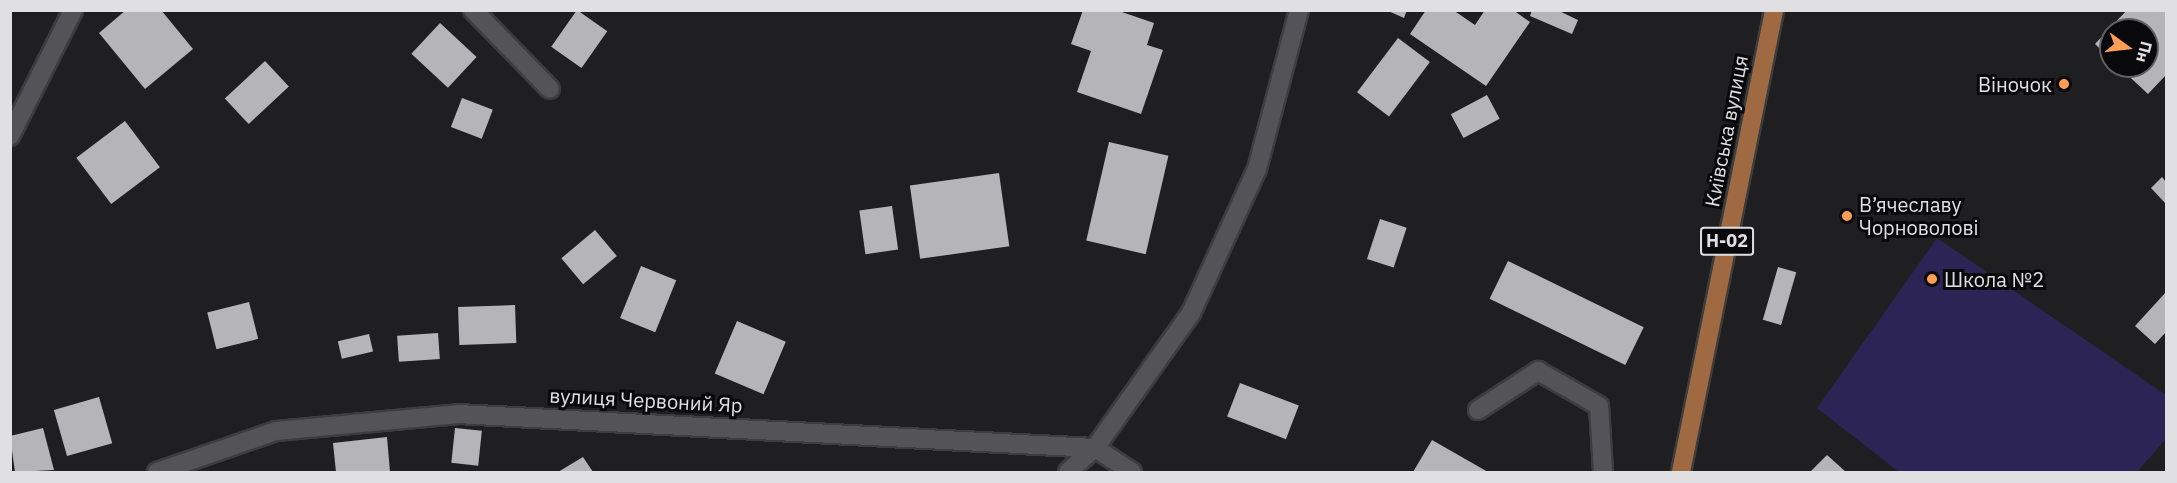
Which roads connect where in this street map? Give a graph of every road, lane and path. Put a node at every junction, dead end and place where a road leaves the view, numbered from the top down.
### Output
1 (73, 10) edge
2 (472, 10) edge
3 (1299, 10) edge
4 (1773, 10) edge
5 (550, 89) dead end
6 (10, 136) edge
7 (1478, 410) dead end
8 (1095, 448) junction
9 (157, 472) edge
10 (1068, 472) edge
11 (1132, 472) edge
12 (1603, 472) edge
13 (1682, 472) edge

1 - 6 street
2 - 5 street
3 - 8 street
4 - 13 main road, Київська вулиця / Н-02
7 - 12 street
8 - 9 street, вулиця Червоний Яр
8 - 10 street
8 - 11 street, вулиця Червоний Яр

